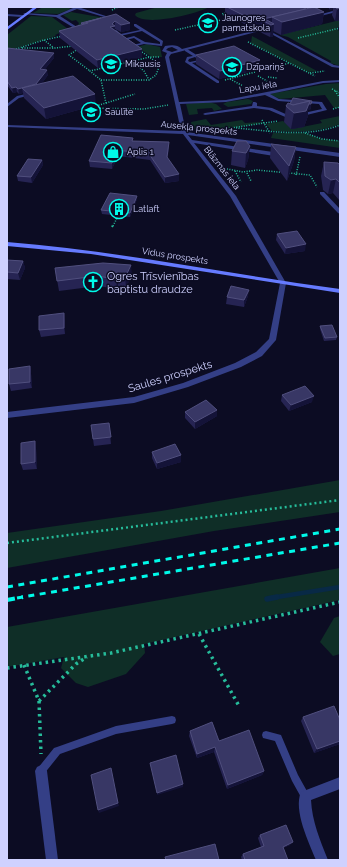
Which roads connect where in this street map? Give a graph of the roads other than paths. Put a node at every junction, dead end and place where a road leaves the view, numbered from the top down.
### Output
1 (36, 7) edge
2 (75, 8) edge
3 (340, 10) edge
4 (7, 15) edge
5 (24, 15) junction
6 (57, 16) junction
7 (306, 19) edge
8 (108, 24) edge
9 (135, 25) dead end
10 (86, 28) edge
11 (269, 28) edge
12 (7, 29) edge
13 (264, 29) junction
14 (79, 30) junction
15 (142, 30) junction
16 (72, 31) edge
17 (115, 31) edge
18 (144, 43) junction
19 (161, 46) junction
20 (166, 47) junction
21 (184, 50) junction
22 (168, 55) junction
23 (195, 56) junction
24 (209, 58) edge
25 (247, 59) edge
26 (202, 60) junction
27 (189, 63) junction
28 (340, 67) edge
29 (265, 69) dead end
30 (340, 81) edge
31 (218, 82) dead end
32 (33, 94) edge
33 (267, 94) junction
34 (254, 96) junction
35 (178, 103) junction
36 (7, 106) edge
37 (254, 107) junction
38 (205, 114) dead end
39 (7, 126) edge
40 (184, 133) junction
41 (191, 141) junction
42 (283, 155) edge
43 (340, 155) edge
44 (322, 193) road end
45 (340, 212) edge
46 (7, 244) edge
47 (282, 283) junction
48 (340, 291) edge
49 (7, 415) edge
50 (172, 720) dead end
51 (266, 735) dead end
52 (42, 771) joint
53 (340, 783) edge
54 (305, 796) junction
55 (52, 860) edge
56 (322, 860) edge

1 - 5 main road
2 - 6 street
2 - 8 street
3 - 7 street
4 - 5 street
5 - 6 street
5 - 12 main road
6 - 14 street
9 - 15 lane
10 - 14 street
11 - 13 street
13 - 21 street
13 - 28 street
14 - 16 street
15 - 17 lane
15 - 19 lane
18 - 18 lane
18 - 19 lane
19 - 20 street
20 - 21 street
20 - 22 street, Blāzmas iela
21 - 22 street
21 - 23 lane
22 - 35 street, Blāzmas iela
23 - 26 lane
23 - 27 lane
24 - 26 lane
25 - 29 lane
26 - 27 lane
27 - 31 lane
30 - 33 street, Lapu iela
32 - 36 lane
33 - 34 street, Lapu iela
33 - 37 street
34 - 35 street, Lapu iela
34 - 37 street
35 - 40 street, Blāzmas iela
37 - 38 street
39 - 40 street, Ausekļa prospekts
40 - 41 street, Blāzmas iela
40 - 43 street, Ausekļa prospekts
41 - 42 street
41 - 47 street, Blāzmas iela
44 - 45 street
46 - 47 main road, Vidus prospekts
47 - 48 main road, Vidus prospekts
47 - 49 street, Saules prospekts
50 - 52 lane
51 - 54 lane
52 - 55 street
53 - 54 street
54 - 56 street

